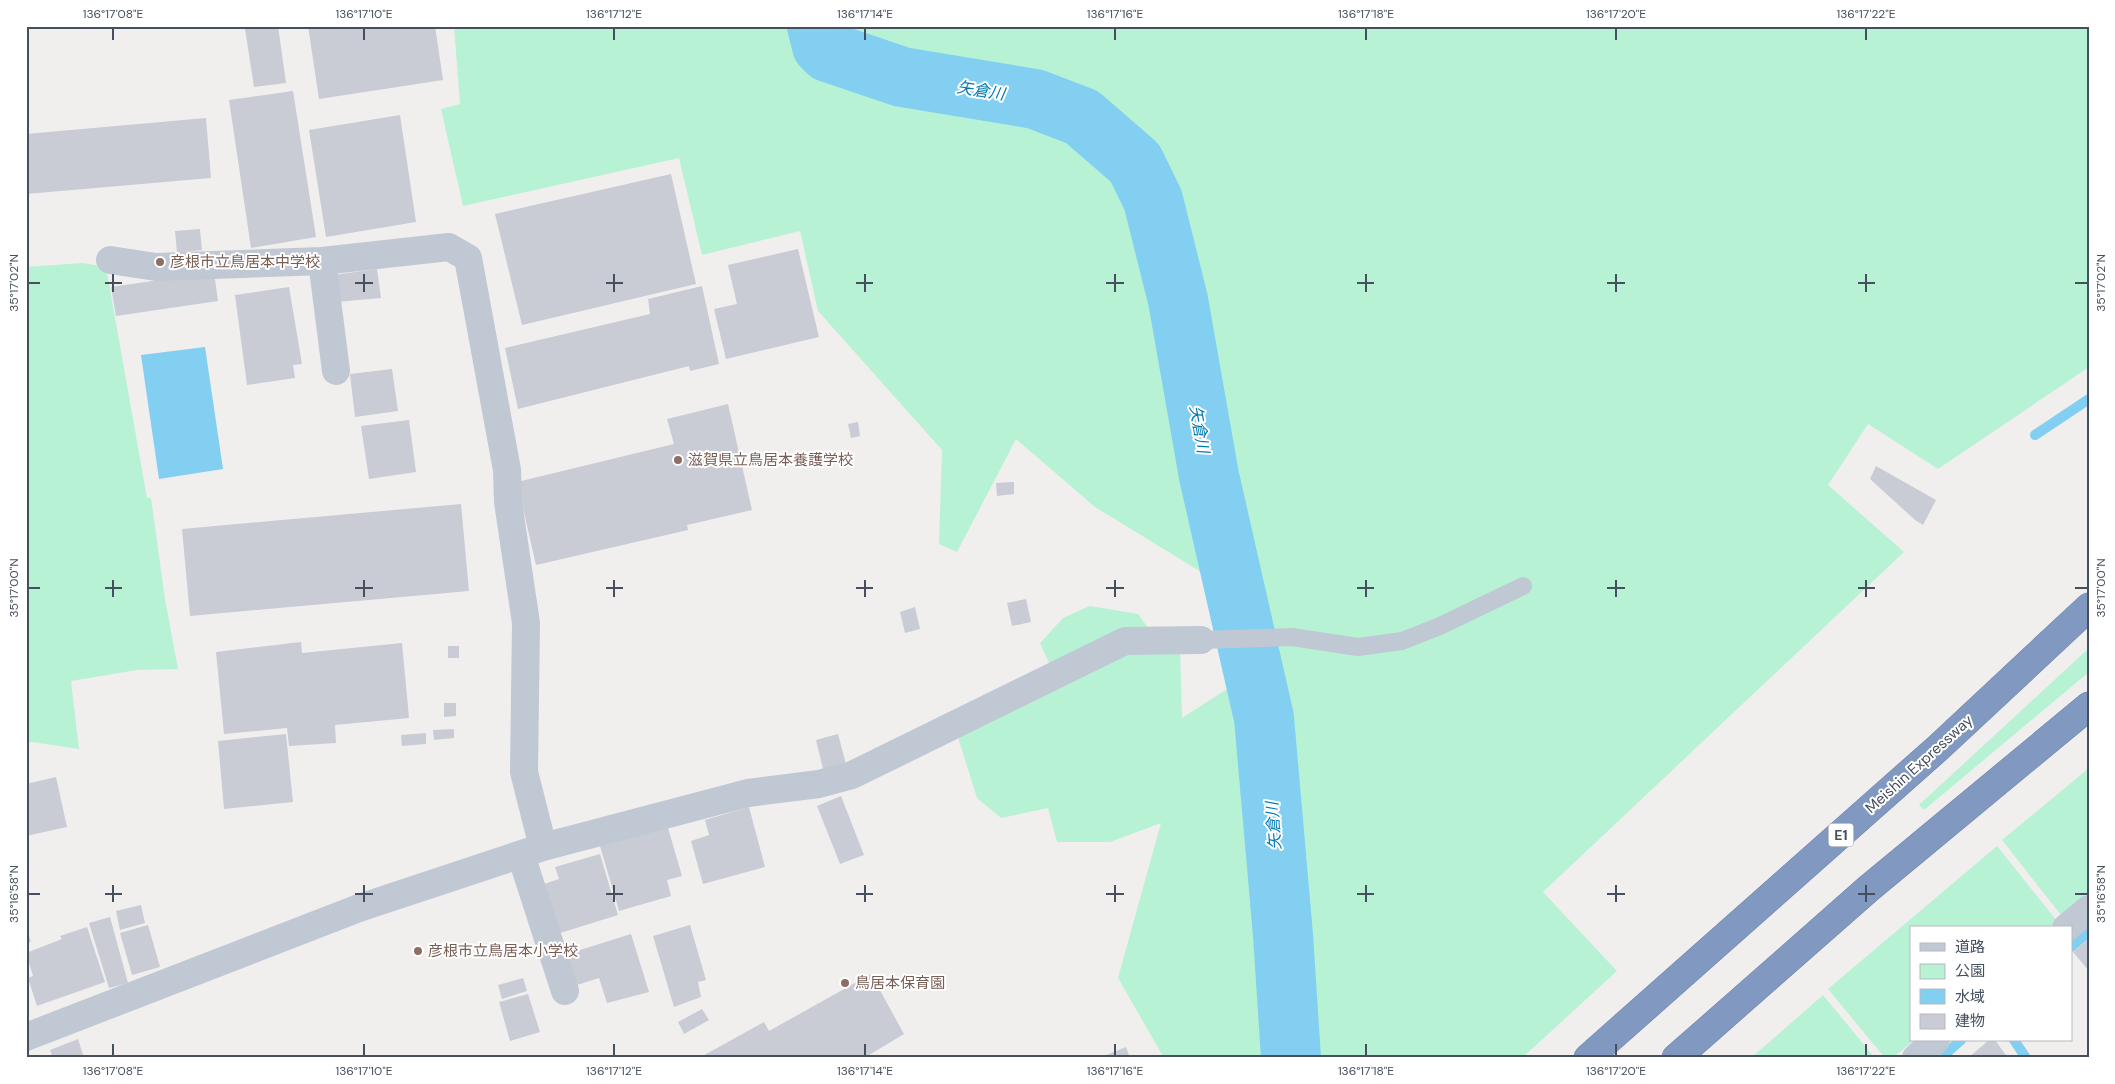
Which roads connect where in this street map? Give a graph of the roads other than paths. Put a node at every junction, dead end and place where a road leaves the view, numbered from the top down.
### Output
1 (110, 260) dead end
2 (322, 261) junction
3 (336, 371) dead end
4 (1523, 586) dead end
5 (2089, 606) edge
6 (1201, 640) joint
7 (2089, 706) edge
8 (532, 851) junction
9 (2089, 909) edge
10 (2068, 926) edge
11 (565, 991) dead end
12 (26, 1037) edge
13 (1934, 1042) edge
14 (1588, 1058) edge
15 (1676, 1058) edge
16 (1916, 1058) edge

1 - 2 street
2 - 3 street
2 - 8 street
4 - 6 lane
5 - 14 highway, Meishin Expressway / E1
6 - 8 street
7 - 15 highway
8 - 11 street
8 - 12 street
9 - 10 street
13 - 16 street

